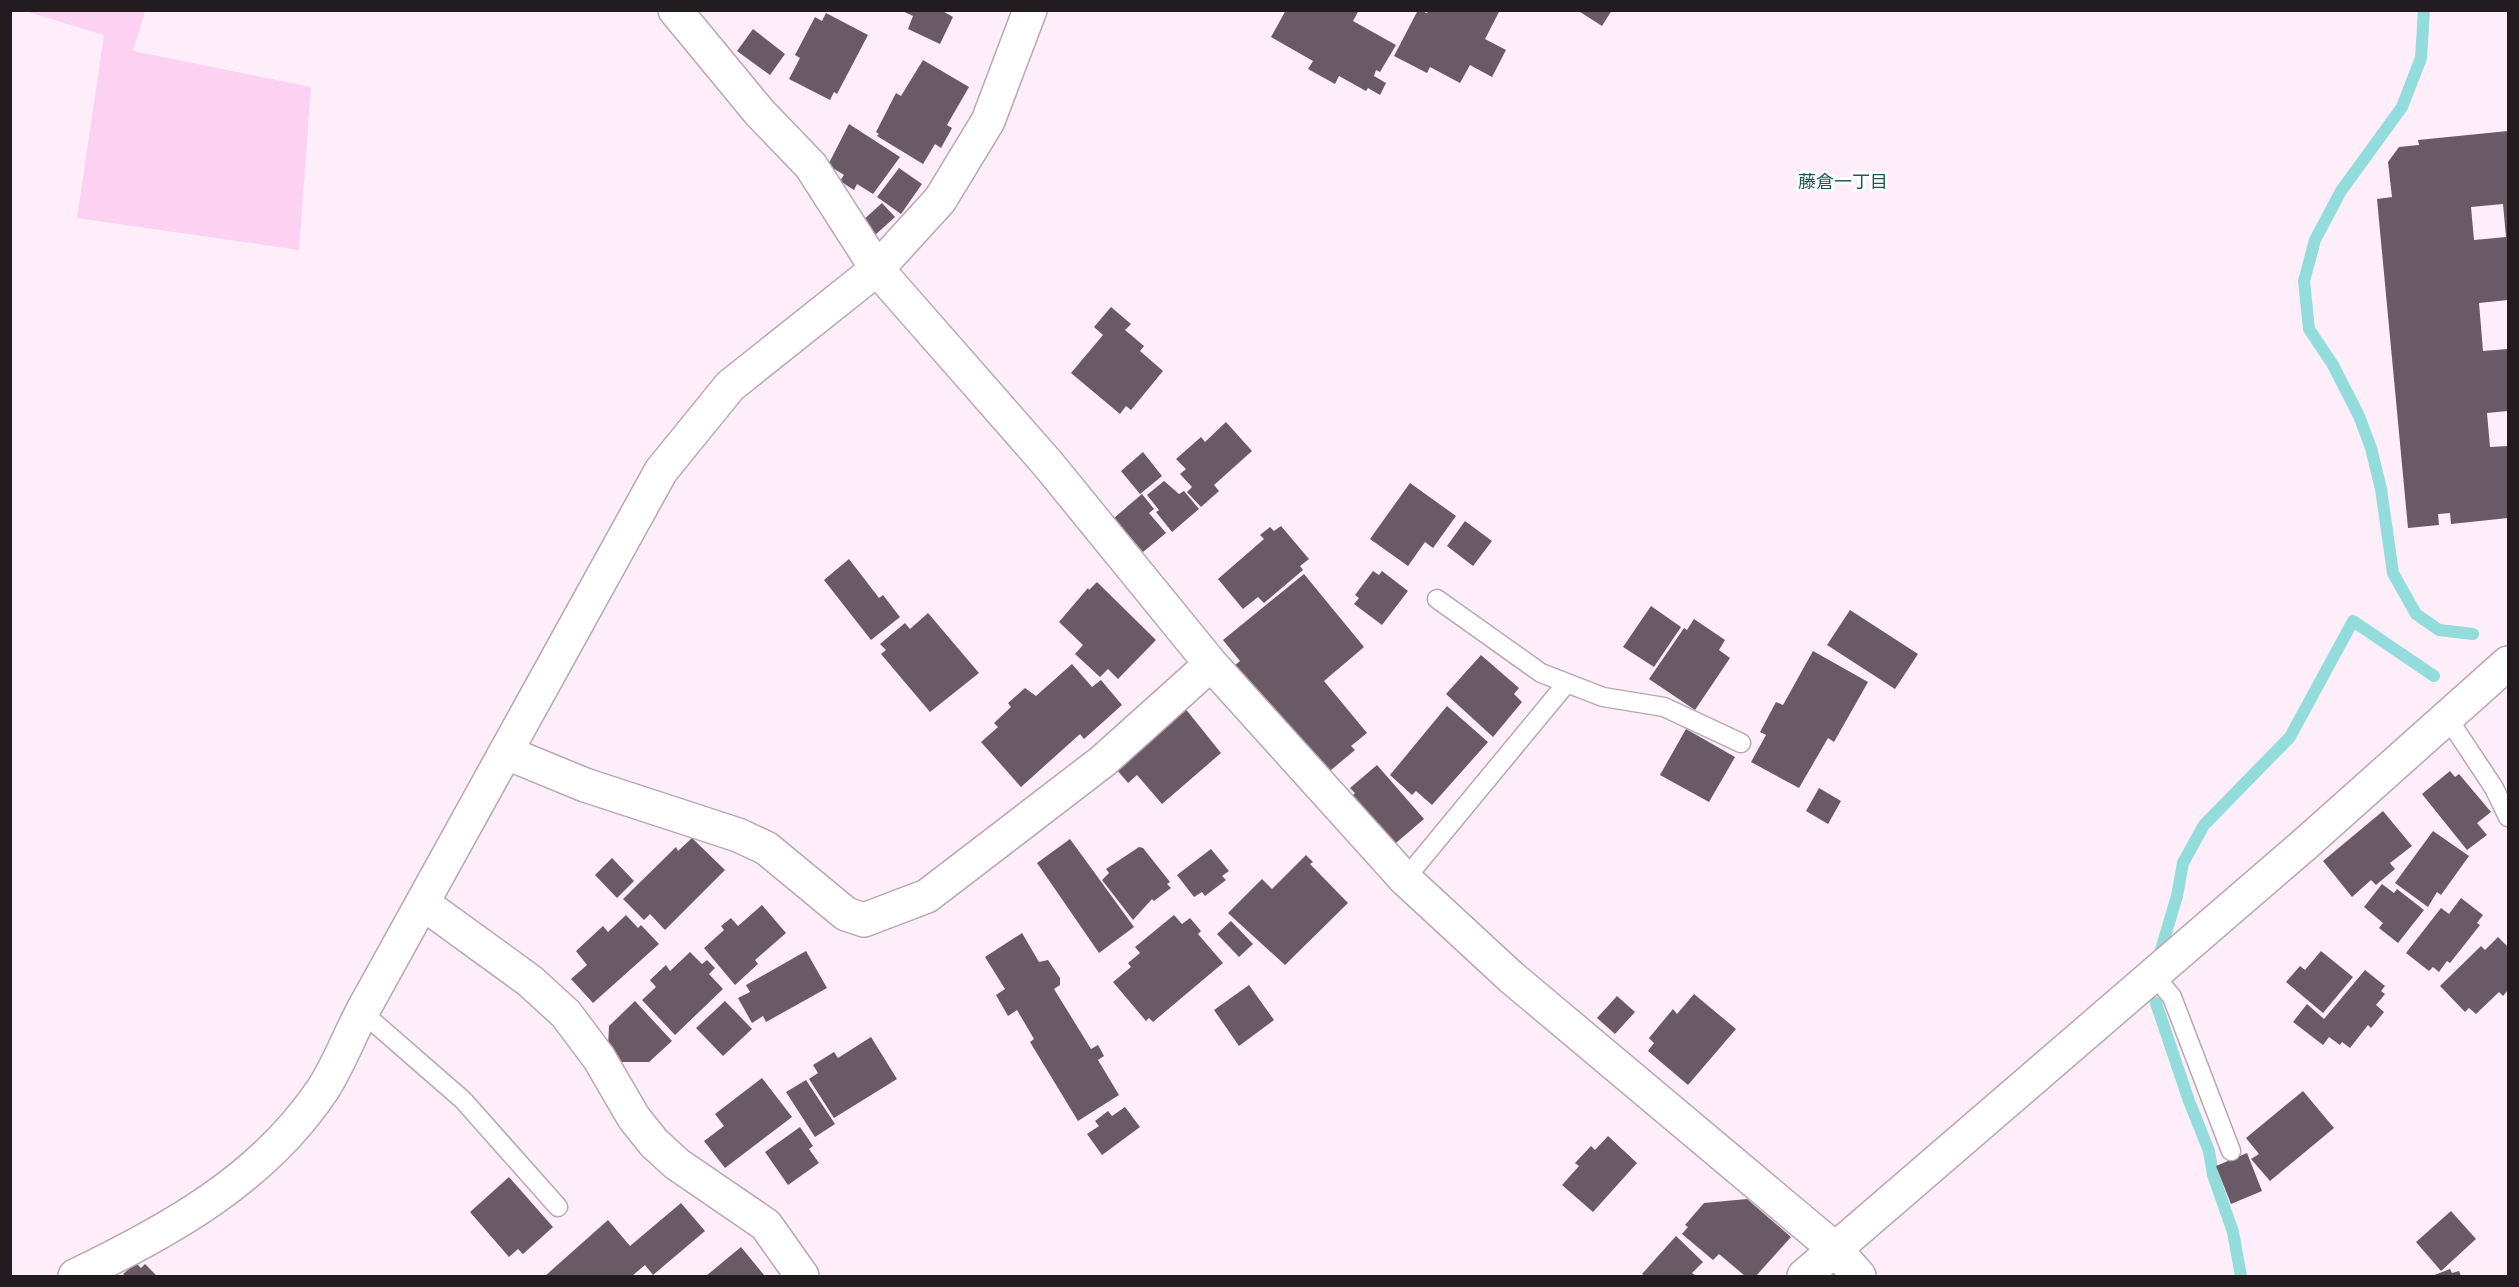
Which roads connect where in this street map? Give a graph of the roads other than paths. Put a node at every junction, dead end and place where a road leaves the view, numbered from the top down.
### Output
1 (675, 10) edge
2 (1030, 10) edge
3 (877, 269) junction
4 (1437, 599) dead end
5 (2508, 663) edge
6 (1211, 664) junction
7 (1566, 684) junction
8 (2447, 717) junction
9 (1741, 743) dead end
10 (507, 753) junction
11 (2508, 817) edge
12 (1405, 879) junction
13 (424, 904) junction
14 (2154, 975) junction
15 (362, 1012) junction
16 (2231, 1151) dead end
17 (558, 1207) dead end
18 (1836, 1249) junction
19 (75, 1276) edge
20 (802, 1276) edge
21 (1804, 1276) edge
22 (1859, 1276) edge

1 - 3 street
2 - 3 street
3 - 6 street
3 - 10 street
4 - 7 lane
5 - 8 street
6 - 10 street
6 - 12 street
7 - 9 lane
7 - 12 lane
8 - 11 lane
8 - 14 street
10 - 13 street
12 - 18 street
13 - 15 street
13 - 20 street
14 - 16 lane
14 - 18 street
15 - 17 lane
15 - 19 street
18 - 21 street
18 - 22 street

